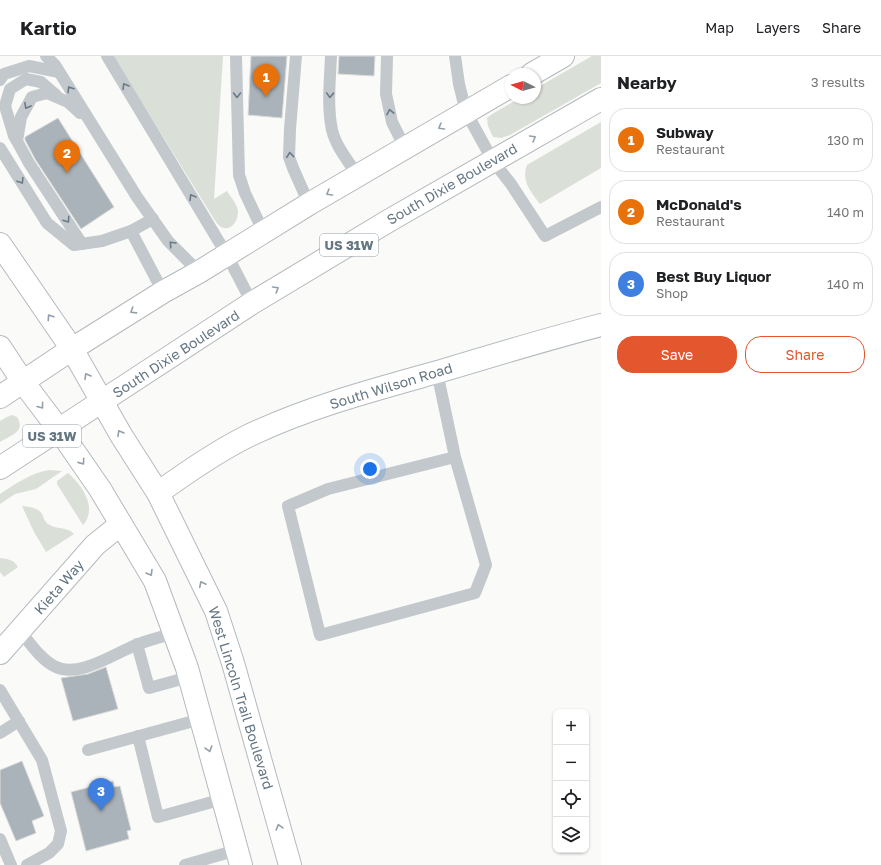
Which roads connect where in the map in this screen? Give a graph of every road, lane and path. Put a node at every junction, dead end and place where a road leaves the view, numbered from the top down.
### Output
1 (46, 56) edge
2 (107, 56) edge
3 (236, 56) edge
4 (296, 56) edge
5 (331, 56) edge
6 (387, 56) edge
7 (455, 56) edge
8 (563, 56) edge
9 (541, 69) edge
10 (59, 72) junction
11 (0, 80) edge
12 (505, 89) edge
13 (58, 97) junction
14 (601, 99) edge
15 (466, 112) junction
16 (92, 124) junction
17 (17, 141) junction
18 (405, 148) junction
19 (0, 149) edge
20 (493, 161) junction
21 (4, 163) edge
22 (358, 176) junction
23 (309, 204) junction
24 (601, 207) edge
25 (153, 219) junction
26 (131, 231) junction
27 (264, 233) junction
28 (0, 244) edge
29 (82, 244) junction
30 (227, 255) junction
31 (199, 272) junction
32 (163, 292) junction
33 (252, 303) junction
34 (601, 325) edge
35 (0, 347) edge
36 (72, 349) junction
37 (436, 372) junction
38 (23, 382) junction
39 (0, 397) edge
40 (103, 402) junction
41 (60, 431) junction
42 (455, 457) junction
43 (0, 468) edge
44 (158, 493) junction
45 (121, 524) junction
46 (20, 631) junction
47 (174, 633) junction
48 (137, 644) junction
49 (0, 653) edge
50 (189, 677) junction
51 (0, 690) edge
52 (201, 720) junction
53 (19, 721) junction
54 (0, 733) edge
55 (138, 736) junction
56 (88, 750) dead end
57 (223, 799) junction
58 (0, 839) edge
59 (239, 858) edge
60 (11, 865) edge
61 (27, 865) edge
62 (185, 865) edge
63 (290, 865) edge

1 - 10 lane
30 -> 2 lane
3 -> 27 lane
23 -> 4 lane
5 -> 22 lane
18 -> 6 lane
7 - 15 lane
8 - 9 main road
10 - 11 lane
16 -> 10 lane
12 - 15 main road
13 - 16 lane
13 -> 17 lane
13 - 17 lane
20 -> 14 main road, South Dixie Boulevard / US 31W
15 -> 18 main road
15 - 20 lane
16 - 25 lane
17 -> 29 lane
18 - 22 main road
19 - 21 lane
20 - 24 lane
33 -> 20 main road, South Dixie Boulevard / US 31W
21 -> 29 lane
22 -> 23 main road
23 - 27 main road
25 - 26 lane
31 -> 25 lane
26 - 29 lane
26 - 32 lane
27 - 30 main road
36 -> 28 main road, West Lincoln Trail Boulevard
30 - 31 main road
30 - 33 lane
31 - 32 main road
32 -> 36 main road
33 - 40 main road, South Dixie Boulevard / US 31W
34 - 37 main road, South Wilson Road
35 - 38 main road
36 - 38 main road
40 -> 36 main road, West Lincoln Trail Boulevard
37 - 42 lane
37 - 44 main road, South Wilson Road
38 - 39 main road
38 -> 41 main road
40 - 41 main road, US 31W
44 -> 40 main road, West Lincoln Trail Boulevard
41 - 43 main road, US 31W
41 -> 45 main road
42 - 42 lane
63 -> 44 main road, West Lincoln Trail Boulevard
45 - 46 main road, Kieta Way
45 -> 47 main road
46 - 48 lane
46 - 49 main road, Kieta Way
47 - 48 lane
47 - 50 main road
48 - 50 lane
50 - 52 main road
51 - 53 lane
52 - 55 lane
52 -> 57 main road
53 - 54 lane
53 - 61 lane
55 - 56 lane
55 - 57 lane
57 - 59 main road
58 - 60 lane
59 - 62 lane

